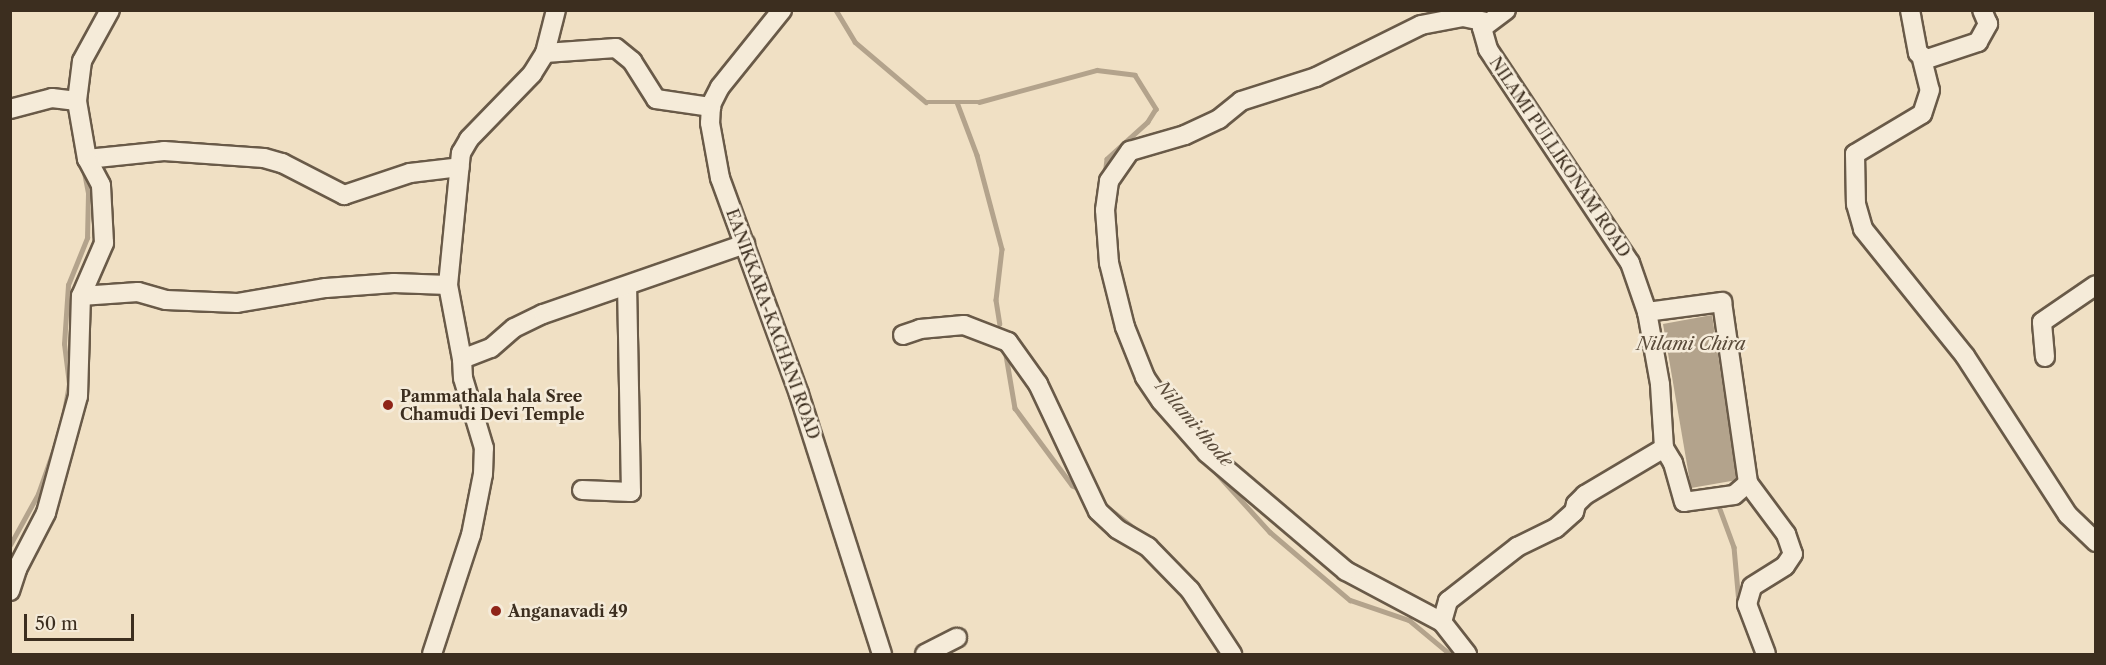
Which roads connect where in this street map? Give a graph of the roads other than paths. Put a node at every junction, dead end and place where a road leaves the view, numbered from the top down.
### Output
1 (110, 10) edge
2 (556, 10) edge
3 (782, 10) edge
4 (1506, 10) edge
5 (1910, 10) edge
6 (1982, 10) edge
7 (1487, 22) junction
8 (545, 53) junction
9 (1922, 58) junction
10 (72, 100) junction
11 (711, 107) junction
12 (10, 109) edge
13 (87, 159) junction
14 (460, 166) junction
15 (745, 244) junction
16 (448, 285) junction
17 (2096, 285) edge
18 (627, 288) junction
19 (81, 296) junction
20 (1647, 312) junction
21 (903, 335) dead end
22 (2045, 357) dead end
23 (462, 359) junction
24 (1664, 448) junction
25 (1748, 483) junction
26 (582, 490) dead end
27 (2096, 542) edge
28 (12, 586) edge
29 (1442, 622) junction
30 (957, 638) dead end
31 (432, 654) edge
32 (882, 654) edge
33 (925, 654) edge
34 (1232, 654) edge
35 (1467, 654) edge
36 (1766, 654) edge

1 - 10 street
2 - 8 street
3 - 11 street
4 - 7 street
5 - 9 street
6 - 9 street
7 - 20 street, NILAMI PULLIKONAM ROAD
7 - 29 street
8 - 11 street
8 - 14 street
9 - 27 street
10 - 12 street
10 - 13 street
11 - 15 street, EANIKKARA-KACHANI ROAD
13 - 14 street
13 - 19 street
14 - 16 street
15 - 18 street
15 - 32 street, EANIKKARA-KACHANI ROAD
16 - 19 street
16 - 23 street
17 - 22 street
18 - 23 street
18 - 26 street
19 - 28 street
20 - 24 street, NILAMI PULLIKONAM ROAD
20 - 25 street
21 - 34 street
23 - 31 street
24 - 25 street
24 - 29 street
25 - 36 street
29 - 35 street
30 - 33 street

